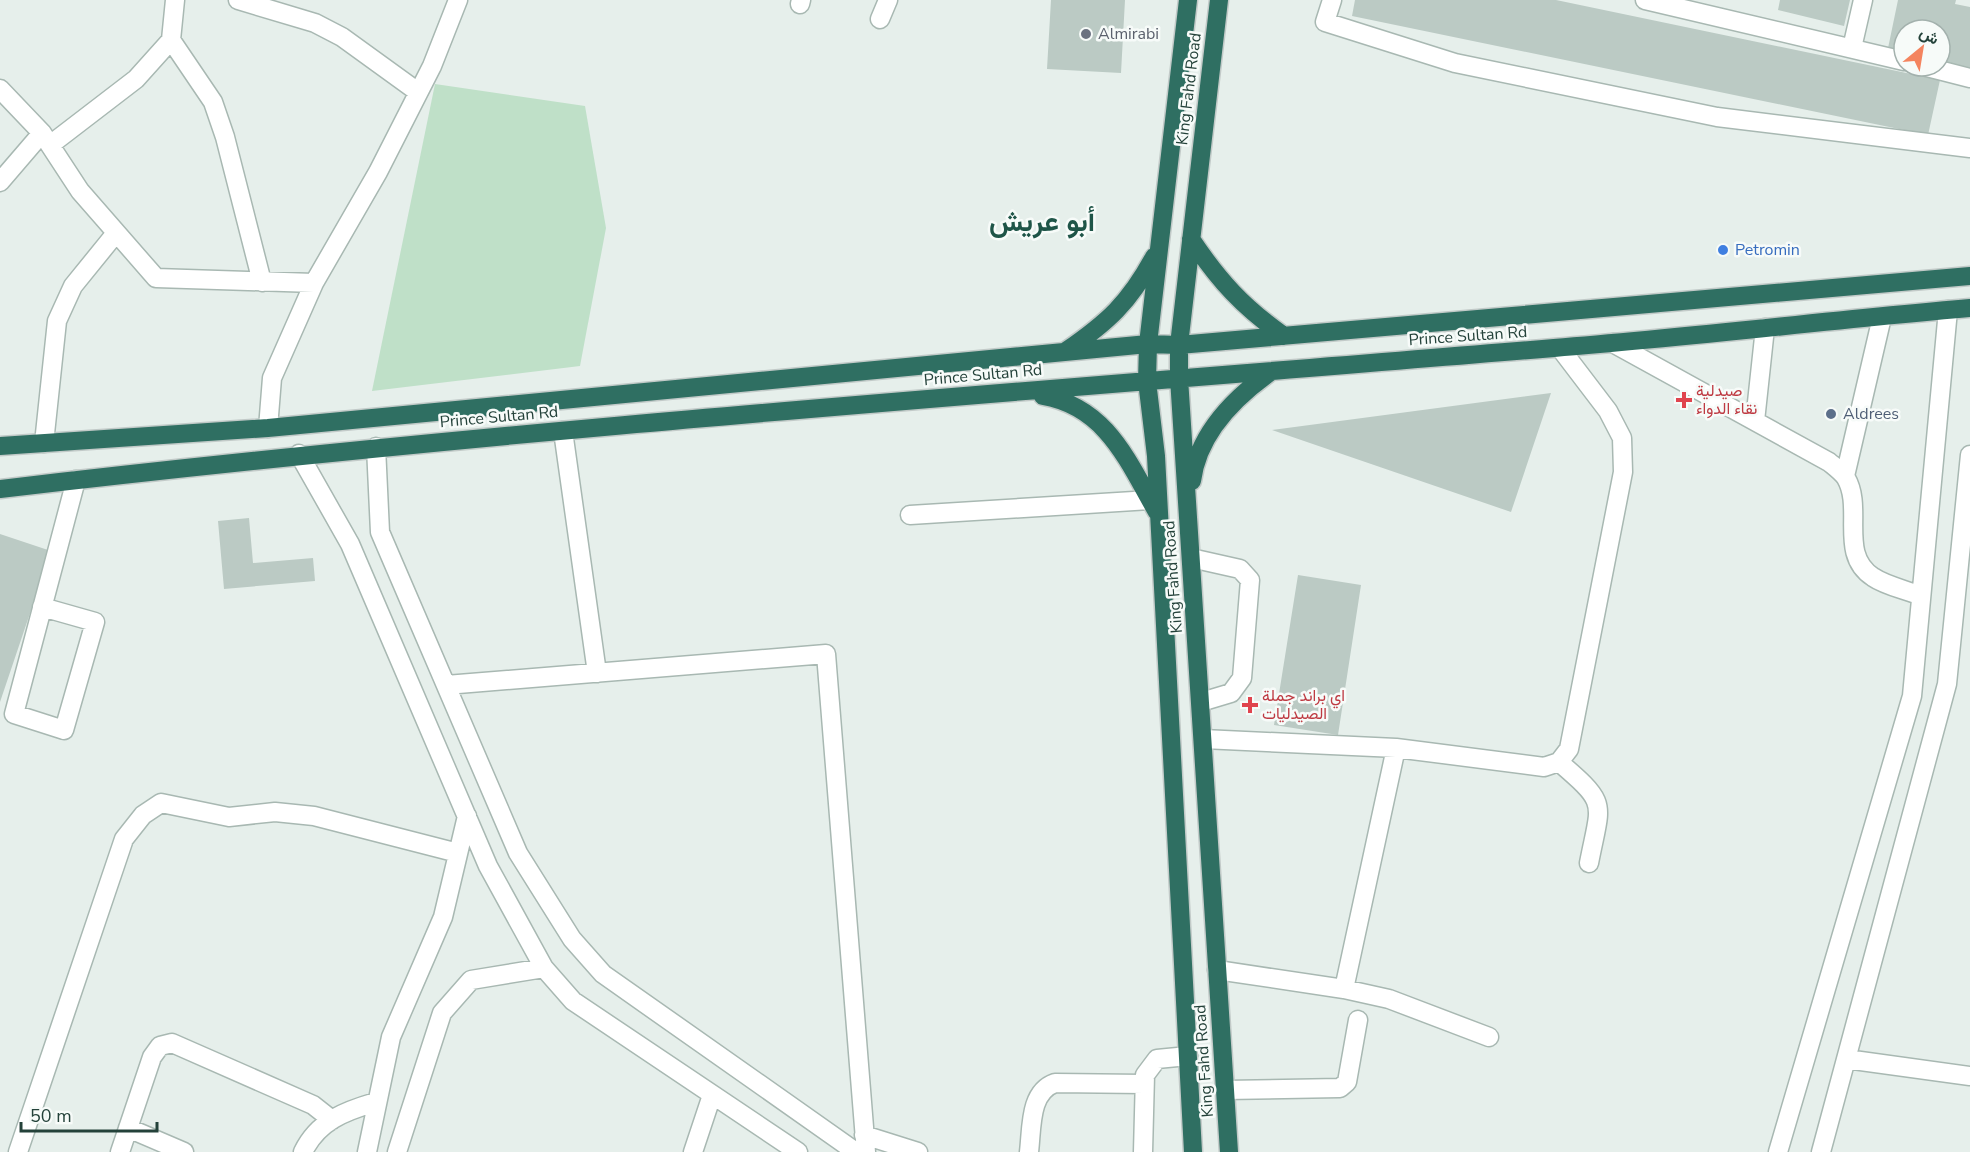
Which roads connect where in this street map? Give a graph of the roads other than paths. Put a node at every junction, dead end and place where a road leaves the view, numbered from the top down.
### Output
1 (175, 0) edge
2 (238, 0) edge
3 (458, 0) edge
4 (888, 0) edge
5 (1188, 0) edge
6 (1219, 0) edge
7 (1332, 0) edge
8 (1645, 0) edge
9 (1863, 0) edge
10 (1683, 4) edge
11 (880, 19) dead end
12 (171, 40) junction
13 (1852, 48) junction
14 (1892, 58) edge
15 (1952, 73) edge
16 (1970, 78) edge
17 (0, 89) edge
18 (418, 92) junction
19 (46, 139) junction
20 (1970, 148) edge
21 (0, 182) edge
22 (117, 233) junction
23 (1191, 239) junction
24 (1159, 247) junction
25 (1969, 274) edge
26 (262, 282) junction
27 (314, 283) junction
28 (1970, 308) edge
29 (1948, 310) junction
30 (1882, 317) junction
31 (1765, 328) junction
32 (1284, 336) junction
33 (1613, 343) junction
34 (1148, 344) junction
35 (1179, 345) junction
36 (1560, 348) junction
37 (1062, 353) junction
38 (1275, 370) junction
39 (1179, 378) junction
40 (1147, 381) junction
41 (1018, 392) junction
42 (1755, 421) junction
43 (268, 428) junction
44 (563, 431) junction
45 (44, 443) junction
46 (0, 446) edge
47 (376, 447) junction
48 (299, 454) junction
49 (1970, 455) edge
50 (1845, 476) junction
51 (76, 480) junction
52 (0, 489) edge
53 (1154, 507) junction
54 (1188, 509) junction
55 (910, 515) dead end
56 (1191, 558) junction
57 (1922, 596) junction
58 (42, 607) junction
59 (415, 613) junction
60 (385, 625) junction
61 (597, 673) junction
62 (446, 685) junction
63 (1201, 702) junction
64 (1203, 739) junction
65 (1396, 748) junction
66 (1559, 762) junction
67 (467, 816) junction
68 (458, 853) junction
69 (1589, 863) dead end
70 (544, 968) junction
71 (1217, 970) junction
72 (1344, 988) junction
73 (1358, 1020) dead end
74 (1489, 1037) dead end
75 (1188, 1056) junction
76 (1846, 1059) junction
77 (1970, 1076) edge
78 (1144, 1084) junction
79 (1225, 1090) junction
80 (712, 1095) junction
81 (376, 1102) junction
82 (332, 1120) junction
83 (128, 1128) junction
84 (865, 1143) edge
85 (18, 1152) edge
86 (120, 1152) edge
87 (184, 1152) edge
88 (303, 1152) edge
89 (367, 1152) edge
90 (397, 1152) edge
91 (693, 1152) edge
92 (798, 1152) edge
93 (856, 1152) edge
94 (918, 1152) edge
95 (1029, 1152) edge
96 (1143, 1152) edge
97 (1193, 1152) edge
98 (1229, 1152) edge
99 (1778, 1152) edge
100 (1821, 1152) edge

1 - 12 street
2 - 18 street
3 - 18 street
4 - 11 street
5 - 24 highway, King Fahd Road
6 - 23 highway, King Fahd Road
7 - 20 street
8 - 10 street
9 - 13 street
10 - 13 street
12 - 19 street
12 - 26 street
13 - 14 street
15 - 16 street
17 - 19 street
18 - 27 street
19 - 21 street
19 - 22 street
22 - 26 street
22 - 45 street
23 - 32 highway
23 - 35 highway, King Fahd Road
24 - 34 highway, King Fahd Road
24 - 37 highway
25 - 32 highway, Prince Sultan Rd
26 - 27 street
27 - 43 street
28 - 29 highway, Prince Sultan Rd
29 - 30 highway, Prince Sultan Rd
29 - 57 street
30 - 31 highway, Prince Sultan Rd
30 - 50 street
31 - 33 highway, Prince Sultan Rd
31 - 42 street
32 - 35 highway, Prince Sultan Rd
33 - 36 highway, Prince Sultan Rd
33 - 42 street
34 - 35 highway, Prince Sultan Rd
34 - 37 highway, Prince Sultan Rd
34 - 40 highway, King Fahd Road
35 - 39 highway, King Fahd Road
36 - 38 highway, Prince Sultan Rd
36 - 66 street
37 - 43 highway, Prince Sultan Rd
38 - 39 highway, Prince Sultan Rd
38 - 54 highway
39 - 40 highway, Prince Sultan Rd
39 - 54 highway, King Fahd Road
40 - 41 highway, Prince Sultan Rd
40 - 53 highway, King Fahd Road
41 - 44 highway, Prince Sultan Rd
41 - 53 highway
42 - 50 street
43 - 45 highway, Prince Sultan Rd
44 - 47 highway, Prince Sultan Rd
44 - 61 street
45 - 46 highway, Prince Sultan Rd
47 - 48 highway, Prince Sultan Rd
47 - 59 street
48 - 51 highway, Prince Sultan Rd
48 - 60 street
49 - 76 street
50 - 57 street
51 - 52 highway, Prince Sultan Rd
51 - 58 street
53 - 55 street
53 - 75 highway, King Fahd Road
54 - 56 highway, King Fahd Road
56 - 63 highway, King Fahd Road
56 - 63 street
57 - 99 street
58 - 58 street
59 - 60 street
59 - 62 street
60 - 67 street
61 - 62 street
61 - 84 street
62 - 93 street
63 - 64 highway, King Fahd Road
64 - 65 street
64 - 71 highway, King Fahd Road
65 - 66 street
65 - 72 street
66 - 69 street
67 - 68 street
67 - 70 street
68 - 81 street
68 - 85 street
70 - 80 street
70 - 90 street
71 - 72 street
71 - 79 highway, King Fahd Road
72 - 74 street
73 - 79 street
75 - 78 street
75 - 97 highway, King Fahd Road
76 - 77 street
76 - 100 street
78 - 95 street
78 - 96 street
79 - 98 highway, King Fahd Road
80 - 91 street
80 - 92 street
81 - 82 street
81 - 89 street
82 - 83 street
82 - 88 street
83 - 86 street
83 - 87 street
84 - 94 street

